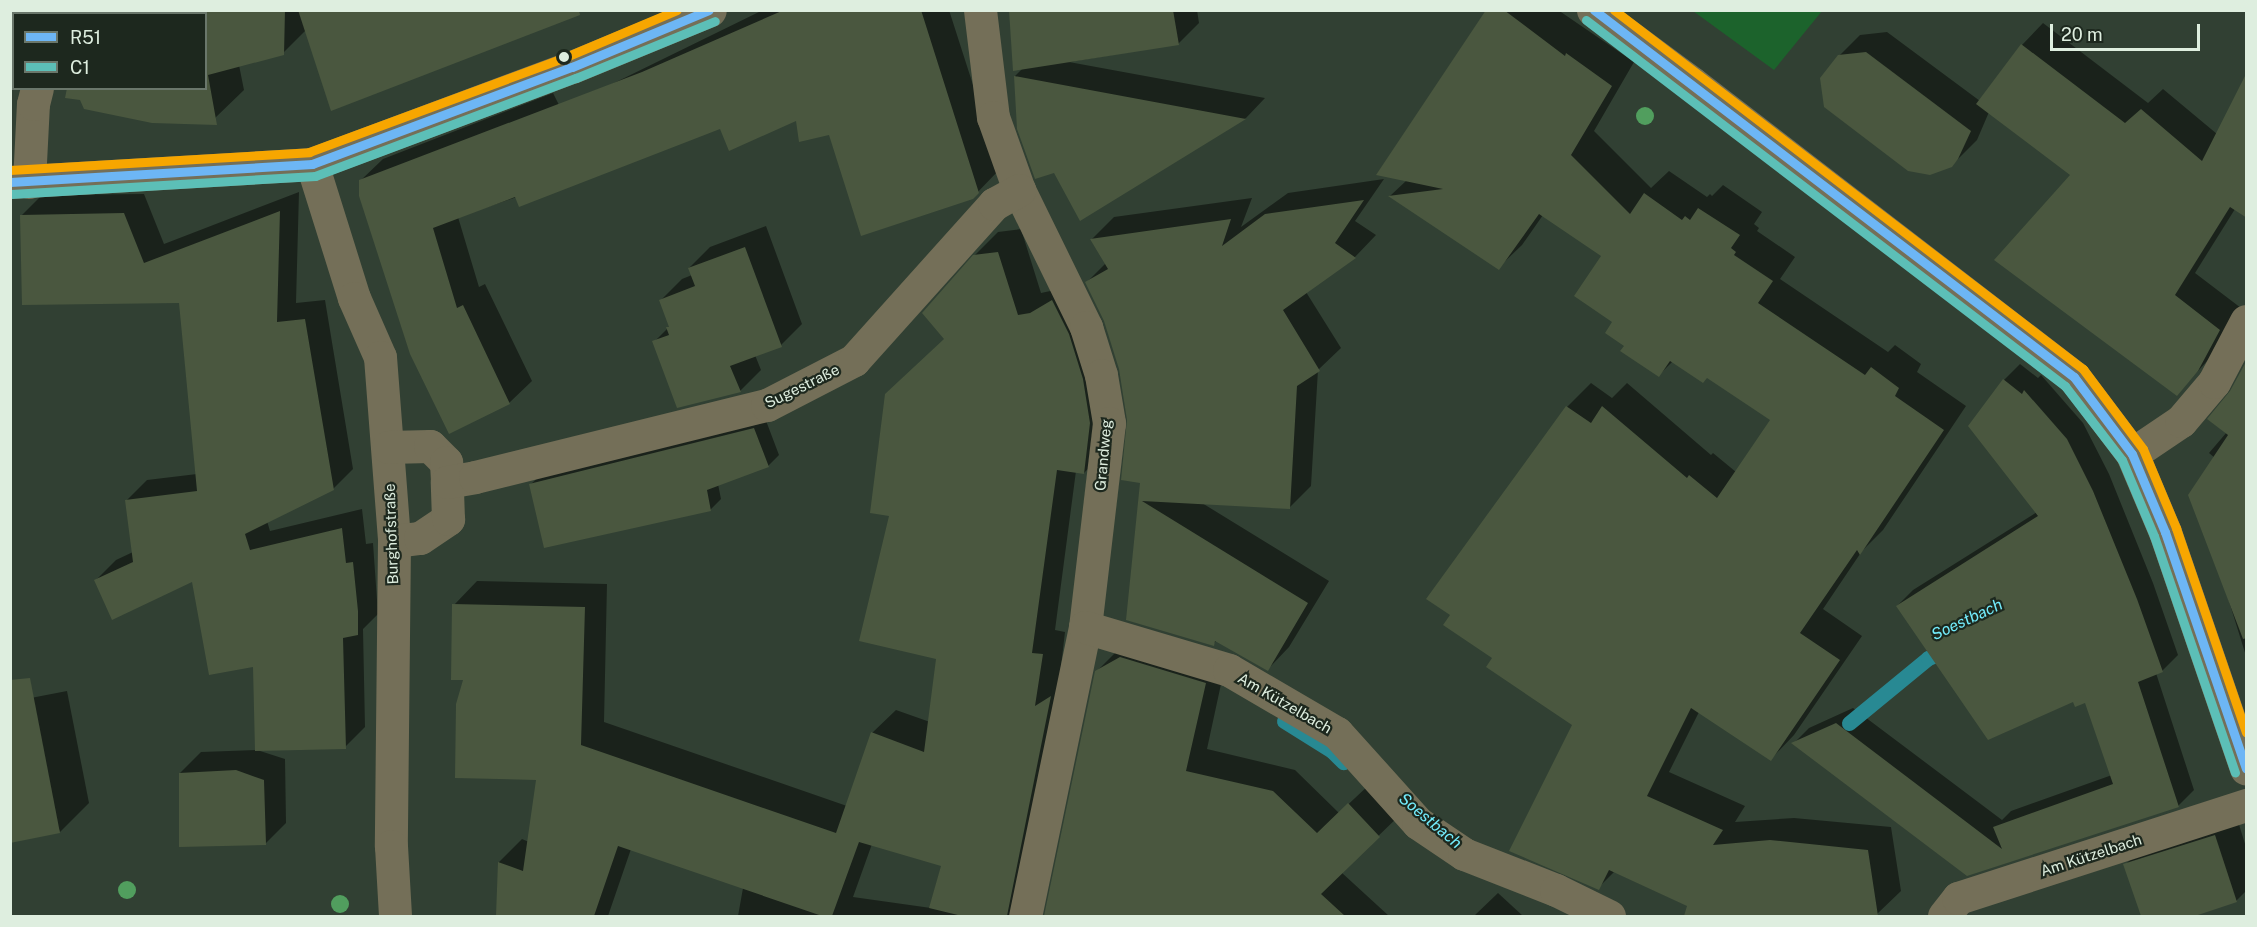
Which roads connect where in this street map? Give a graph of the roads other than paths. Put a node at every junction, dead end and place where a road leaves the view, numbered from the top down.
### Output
1 (710, 10) edge
2 (980, 10) edge
3 (1593, 10) edge
4 (36, 90) edge
5 (312, 164) junction
6 (20, 182) edge
7 (1019, 190) junction
8 (2247, 321) edge
9 (388, 447) junction
10 (2132, 454) junction
11 (447, 482) junction
12 (394, 541) junction
13 (1085, 627) junction
14 (2247, 768) edge
15 (2247, 805) edge
16 (395, 916) edge
17 (1025, 916) edge
18 (1609, 916) edge
19 (1944, 916) edge

1 - 5 street
2 - 7 street, Grandweg
3 - 10 street
4 - 6 street
5 - 6 street
5 - 9 street, Burghofstraße
7 - 11 street, Sugestraße
7 - 13 street, Grandweg
8 - 10 street
9 - 11 street
9 - 12 street, Burghofstraße
10 - 14 street
11 - 12 street
12 - 16 street, Burghofstraße
13 - 17 street, Grandweg
13 - 18 street, Am Kützelbach
15 - 19 street, Am Kützelbach

